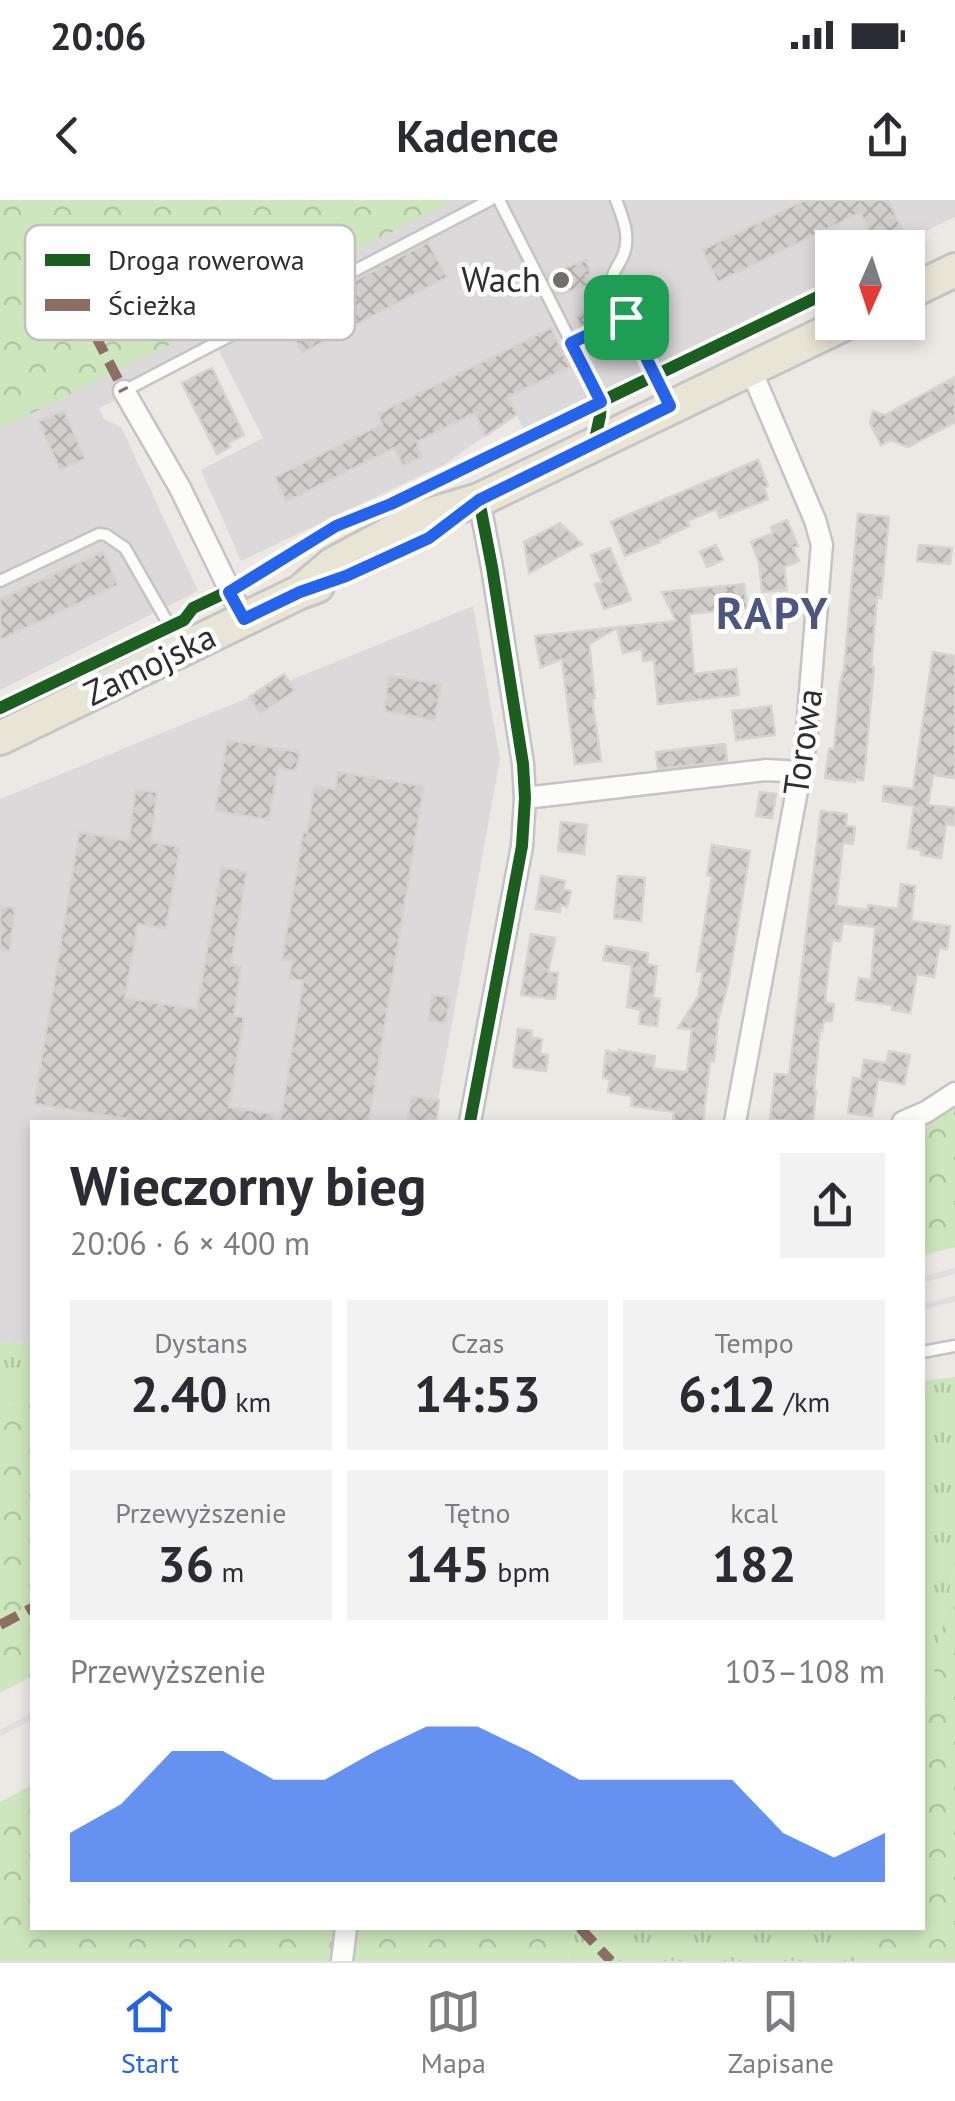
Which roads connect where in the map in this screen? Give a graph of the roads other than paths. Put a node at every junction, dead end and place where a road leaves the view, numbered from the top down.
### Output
1 (490, 200) edge
2 (499, 200) edge
3 (616, 200) edge
4 (355, 270) edge
5 (955, 270) edge
6 (925, 285) edge
7 (626, 317) junction
8 (815, 338) edge
9 (222, 340) edge
10 (571, 343) junction
11 (751, 370) junction
12 (124, 391) joint
13 (670, 406) junction
14 (594, 444) junction
15 (479, 500) junction
16 (0, 582) edge
17 (244, 619) junction
18 (183, 649) junction
19 (0, 738) edge
20 (801, 772) junction
21 (524, 798) junction
22 (955, 1093) edge
23 (470, 1120) edge
24 (735, 1120) edge
25 (908, 1120) edge
26 (955, 1346) edge
27 (925, 1351) edge
28 (346, 1930) edge
29 (342, 1961) edge

1 - 4 lane
2 - 10 lane
3 - 7 lane
5 - 6 main road
7 - 10 lane
7 - 13 lane
8 - 11 main road, Zamojska
9 - 12 lane
10 - 14 lane
11 - 13 main road, Zamojska
11 - 20 street, Torowa
12 - 17 street
13 - 14 main road, Zamojska
14 - 15 main road, Zamojska
15 - 17 main road, Zamojska
15 - 21 street
16 - 18 lane
17 - 18 main road, Zamojska
18 - 19 main road, Zamojska
20 - 21 street
20 - 24 street, Torowa
21 - 23 street
22 - 25 street
26 - 27 lane
28 - 29 street

